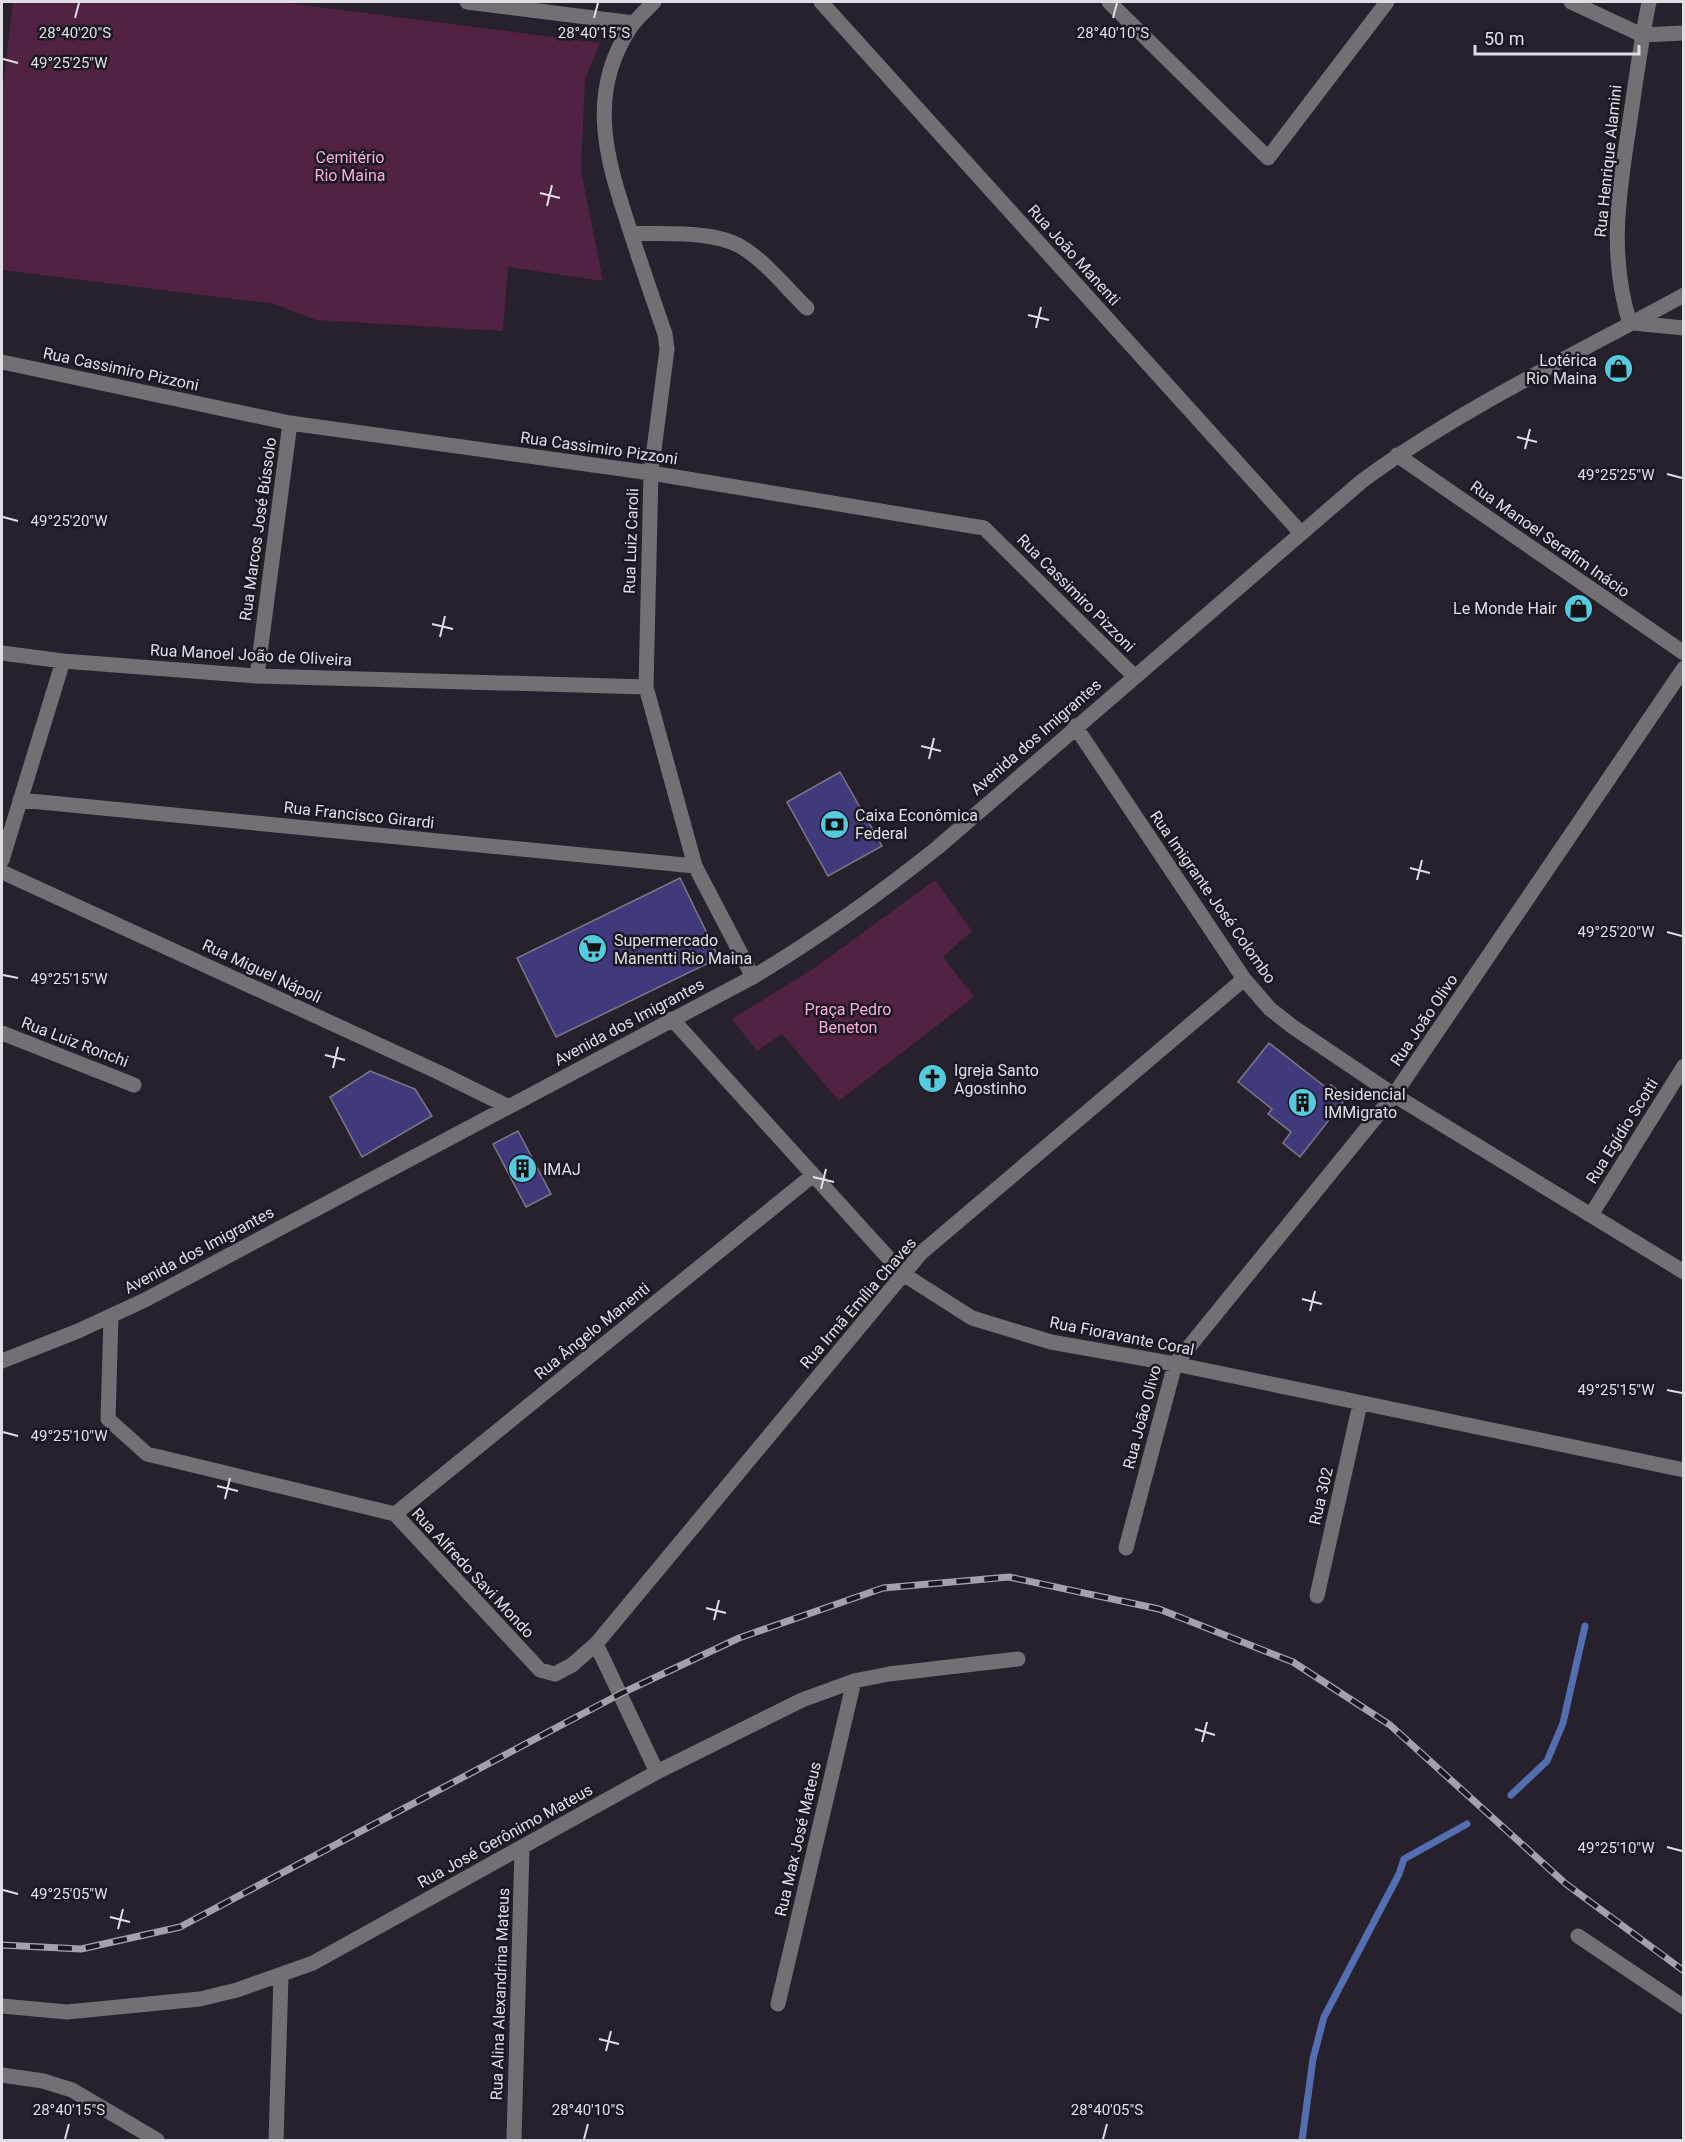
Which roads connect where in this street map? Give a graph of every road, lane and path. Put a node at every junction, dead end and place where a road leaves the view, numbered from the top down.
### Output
1 (476, 2) edge
2 (654, 2) edge
3 (821, 2) edge
4 (1109, 2) edge
5 (1387, 2) edge
6 (1571, 2) edge
7 (1649, 2) edge
8 (634, 23) junction
9 (1683, 33) edge
10 (1642, 35) junction
11 (631, 233) junction
12 (1683, 295) edge
13 (807, 308) dead end
14 (1632, 323) junction
15 (1683, 328) edge
16 (2, 362) edge
17 (290, 423) junction
18 (1397, 455) junction
19 (651, 473) junction
20 (1300, 532) junction
21 (2, 653) edge
22 (1683, 653) edge
23 (63, 661) junction
24 (1683, 668) edge
25 (257, 676) junction
26 (1134, 676) junction
27 (646, 687) junction
28 (1075, 726) junction
29 (20, 800) junction
30 (2, 860) edge
31 (695, 866) junction
32 (2, 872) edge
33 (753, 977) junction
34 (1244, 979) junction
35 (672, 1019) junction
36 (2, 1033) edge
37 (1683, 1066) edge
38 (134, 1085) dead end
39 (1394, 1095) junction
40 (507, 1106) junction
41 (812, 1176) junction
42 (1591, 1215) junction
43 (1683, 1272) edge
44 (903, 1274) junction
45 (111, 1317) junction
46 (2, 1361) edge
47 (1174, 1364) junction
48 (1360, 1404) junction
49 (1683, 1470) edge
50 (395, 1514) junction
51 (1126, 1548) dead end
52 (1317, 1596) dead end
53 (596, 1644) junction
54 (1018, 1659) dead end
55 (854, 1681) junction
56 (657, 1772) junction
57 (522, 1848) junction
58 (1578, 1936) dead end
59 (281, 1977) junction
60 (778, 2004) dead end
61 (2, 2007) edge
62 (1683, 2007) edge
63 (2, 2075) edge
64 (157, 2140) edge
65 (276, 2140) edge
66 (514, 2140) edge

1 - 8 street
2 - 8 street, Rua Luiz Caroli
3 - 20 street, Rua João Manenti
4 - 5 street
6 - 10 street
7 - 10 street, Rua Henrique Alamini
8 - 11 street, Rua Luiz Caroli
9 - 10 street
10 - 14 street, Rua Henrique Alamini
11 - 13 street
11 - 19 street, Rua Luiz Caroli
12 - 14 street, Avenida dos Imigrantes
14 - 15 street
14 - 18 street, Avenida dos Imigrantes
16 - 17 street, Rua Cassimiro Pizzoni
17 - 19 street, Rua Cassimiro Pizzoni
17 - 25 street, Rua Marcos José Bússolo
18 - 20 street, Avenida dos Imigrantes
18 - 22 street, Rua Manoel Serafim Inácio
19 - 26 street, Rua Cassimiro Pizzoni
19 - 27 street, Rua Luiz Caroli
20 - 26 street, Avenida dos Imigrantes
21 - 23 street, Rua Manoel João de Oliveira
23 - 25 street, Rua Manoel João de Oliveira
23 - 29 street
24 - 39 street, Rua João Olivo
25 - 27 street, Rua Manoel João de Oliveira
26 - 28 street, Avenida dos Imigrantes
27 - 31 street, Rua Luiz Caroli
28 - 33 street, Avenida dos Imigrantes
28 - 34 street, Rua Imigrante José Colombo
29 - 30 street
29 - 31 street, Rua Francisco Girardi
31 - 33 street, Rua Luiz Caroli
32 - 40 street, Rua Miguel Nápoli
33 - 35 street, Avenida dos Imigrantes
34 - 39 street, Rua Imigrante José Colombo
34 - 44 street, Rua Irmã Emília Chaves
35 - 40 street, Avenida dos Imigrantes
35 - 41 street, Rua Fioravante Coral
36 - 38 street, Rua Luiz Ronchi
37 - 42 street, Rua Egídio Scotti
39 - 42 street, Rua Imigrante José Colombo
39 - 47 street, Rua João Olivo
40 - 45 street, Avenida dos Imigrantes
41 - 44 street, Rua Fioravante Coral
41 - 50 street, Rua Ângelo Manenti
42 - 43 street, Rua Imigrante José Colombo
44 - 47 street, Rua Fioravante Coral
44 - 53 street, Rua Irmã Emília Chaves
45 - 46 street, Avenida dos Imigrantes
45 - 50 street, Rua Alfredo Savi Mondo
47 - 48 street, Rua Fioravante Coral
47 - 51 street, Rua João Olivo
48 - 49 street, Rua Fioravante Coral
48 - 52 street, Rua 302
50 - 53 street, Rua Alfredo Savi Mondo
53 - 56 street
54 - 55 street, Rua José Gerônimo Mateus
55 - 56 street, Rua José Gerônimo Mateus
55 - 60 street, Rua Max José Mateus
56 - 57 street, Rua José Gerônimo Mateus
57 - 59 street, Rua José Gerônimo Mateus
57 - 66 street, Rua Alina Alexandrina Mateus
58 - 62 street
59 - 61 street, Rua José Gerônimo Mateus
59 - 65 street
63 - 64 street

